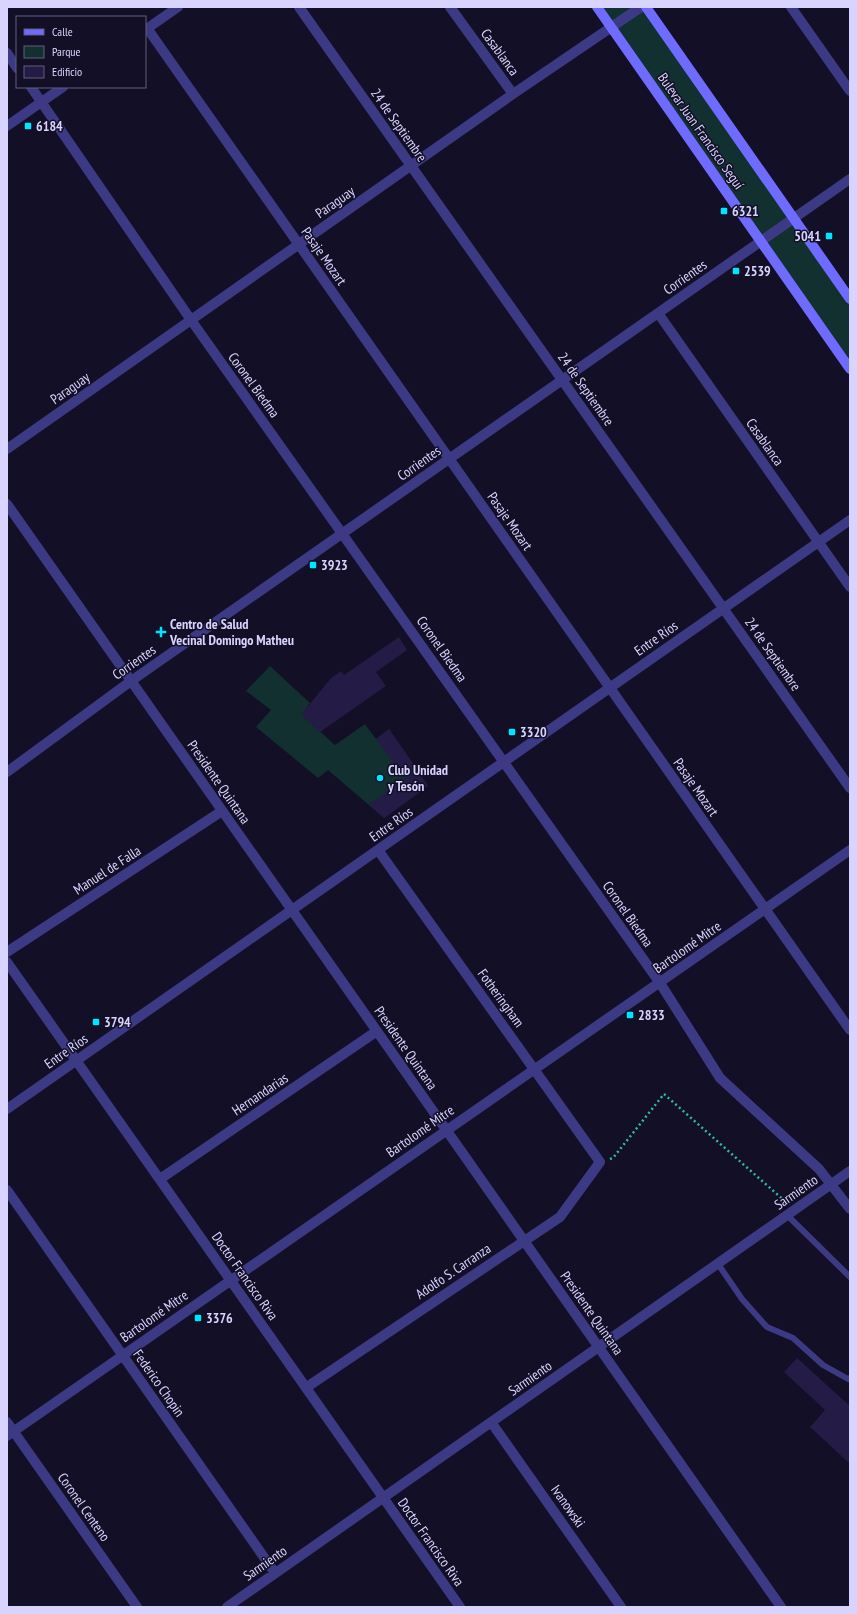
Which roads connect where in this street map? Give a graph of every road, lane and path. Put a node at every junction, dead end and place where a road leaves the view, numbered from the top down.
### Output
1 (178, 7) edge
2 (299, 7) edge
3 (450, 7) edge
4 (597, 7) edge
5 (641, 7) edge
6 (646, 7) edge
7 (791, 7) edge
8 (612, 28) junction
9 (146, 29) edge
10 (7, 54) edge
11 (16, 67) edge
12 (32, 88) edge
13 (62, 88) edge
14 (850, 91) edge
15 (513, 94) junction
16 (42, 102) junction
17 (7, 126) edge
18 (411, 166) junction
19 (850, 179) edge
20 (794, 219) junction
21 (761, 241) junction
22 (299, 245) junction
23 (850, 299) edge
24 (658, 313) junction
25 (190, 320) junction
26 (850, 369) edge
27 (562, 380) junction
28 (7, 449) edge
29 (449, 459) junction
30 (7, 504) edge
31 (850, 520) edge
32 (342, 533) junction
33 (818, 542) junction
34 (850, 587) edge
35 (723, 608) junction
36 (131, 681) junction
37 (610, 688) junction
38 (504, 762) junction
39 (7, 772) edge
40 (850, 788) edge
41 (222, 811) junction
42 (378, 850) junction
43 (850, 850) edge
44 (765, 909) junction
45 (292, 910) junction
46 (7, 952) edge
47 (7, 962) edge
48 (660, 983) junction
49 (850, 1030) edge
50 (377, 1031) junction
51 (76, 1061) junction
52 (534, 1068) junction
53 (7, 1109) edge
54 (446, 1130) junction
55 (600, 1162) junction
56 (850, 1171) edge
57 (160, 1179) junction
58 (830, 1185) junction
59 (7, 1190) edge
60 (850, 1209) edge
61 (791, 1213) junction
62 (524, 1240) junction
63 (718, 1264) junction
64 (850, 1277) edge
65 (230, 1280) junction
66 (599, 1347) junction
67 (123, 1355) junction
68 (850, 1378) edge
69 (306, 1388) junction
70 (7, 1422) edge
71 (491, 1422) junction
72 (10, 1433) edge
73 (383, 1498) junction
74 (275, 1573) junction
75 (138, 1607) edge
76 (227, 1607) edge
77 (460, 1607) edge
78 (621, 1607) edge
79 (781, 1607) edge

1 - 9 street
2 - 18 street, 24 de Septiembre
3 - 15 street, Casablanca
4 - 8 main road, Bulevar Juan Francisco Seguí
5 - 8 street, Paraguay
6 - 20 main road, Bulevar Juan Francisco Seguí
7 - 14 street
8 - 15 street, Paraguay
8 - 21 main road, Bulevar Juan Francisco Seguí
9 - 22 street, Pasaje Mozart
10 - 11 street
12 - 16 street, Coronel Biedma
13 - 16 street
15 - 18 street, Paraguay
16 - 17 street
16 - 25 street, Coronel Biedma
18 - 22 street, Paraguay
18 - 27 street, 24 de Septiembre
19 - 20 street, Corrientes
20 - 21 street, Corrientes
20 - 23 main road, Bulevar Juan Francisco Seguí
21 - 24 street, Corrientes
21 - 26 main road, Bulevar Juan Francisco Seguí
22 - 25 street, Paraguay
22 - 29 street, Pasaje Mozart
24 - 27 street, Corrientes
24 - 33 street, Casablanca
25 - 28 street, Paraguay
25 - 32 street, Coronel Biedma
27 - 29 street, Corrientes
27 - 35 street, 24 de Septiembre
29 - 32 street, Corrientes
29 - 37 street, Pasaje Mozart
30 - 36 street, Presidente Quintana
31 - 33 street, Entre Ríos
32 - 36 street, Corrientes
32 - 38 street, Coronel Biedma
33 - 34 street, Casablanca
33 - 35 street, Entre Ríos
35 - 37 street, Entre Ríos
35 - 40 street, 24 de Septiembre
36 - 39 street, Corrientes
36 - 41 street, Presidente Quintana
37 - 38 street, Entre Ríos
37 - 44 street, Pasaje Mozart
38 - 42 street, Entre Ríos
38 - 48 street, Coronel Biedma
41 - 45 street, Presidente Quintana
41 - 46 street, Manuel de Falla
42 - 45 street, Entre Ríos
42 - 52 street, Fotheringham
43 - 44 street, Bartolomé Mitre
44 - 48 street, Bartolomé Mitre
44 - 49 street, Pasaje Mozart
45 - 50 street, Presidente Quintana
45 - 51 street, Entre Ríos
47 - 51 street, Doctor Francisco Riva
48 - 52 street, Bartolomé Mitre
48 - 58 street, Coronel Biedma
50 - 54 street, Presidente Quintana
50 - 57 street, Hernandarias
51 - 53 street, Entre Ríos
51 - 57 street, Doctor Francisco Riva
52 - 54 street, Bartolomé Mitre
52 - 55 street, Fotheringham
54 - 62 street, Presidente Quintana
54 - 65 street, Bartolomé Mitre
55 - 61 path
55 - 62 street, Adolfo S. Carranza
56 - 58 street, Sarmiento
57 - 65 street, Doctor Francisco Riva
58 - 60 street, Coronel Biedma
58 - 61 street, Sarmiento
59 - 67 street, Federico Chopin
61 - 63 street, Sarmiento
61 - 64 lane
62 - 66 street, Presidente Quintana
62 - 69 street, Adolfo S. Carranza
63 - 66 street, Sarmiento
63 - 68 lane
65 - 67 street, Bartolomé Mitre
65 - 69 street, Doctor Francisco Riva
66 - 71 street, Sarmiento
66 - 79 street, Presidente Quintana
67 - 72 street, Bartolomé Mitre
67 - 74 street, Federico Chopin
69 - 73 street, Doctor Francisco Riva
70 - 72 street, Coronel Centeno
71 - 73 street, Sarmiento
71 - 78 street, Ivanowski
72 - 75 street, Coronel Centeno
73 - 74 street, Sarmiento
73 - 77 street, Doctor Francisco Riva
74 - 76 street, Sarmiento

